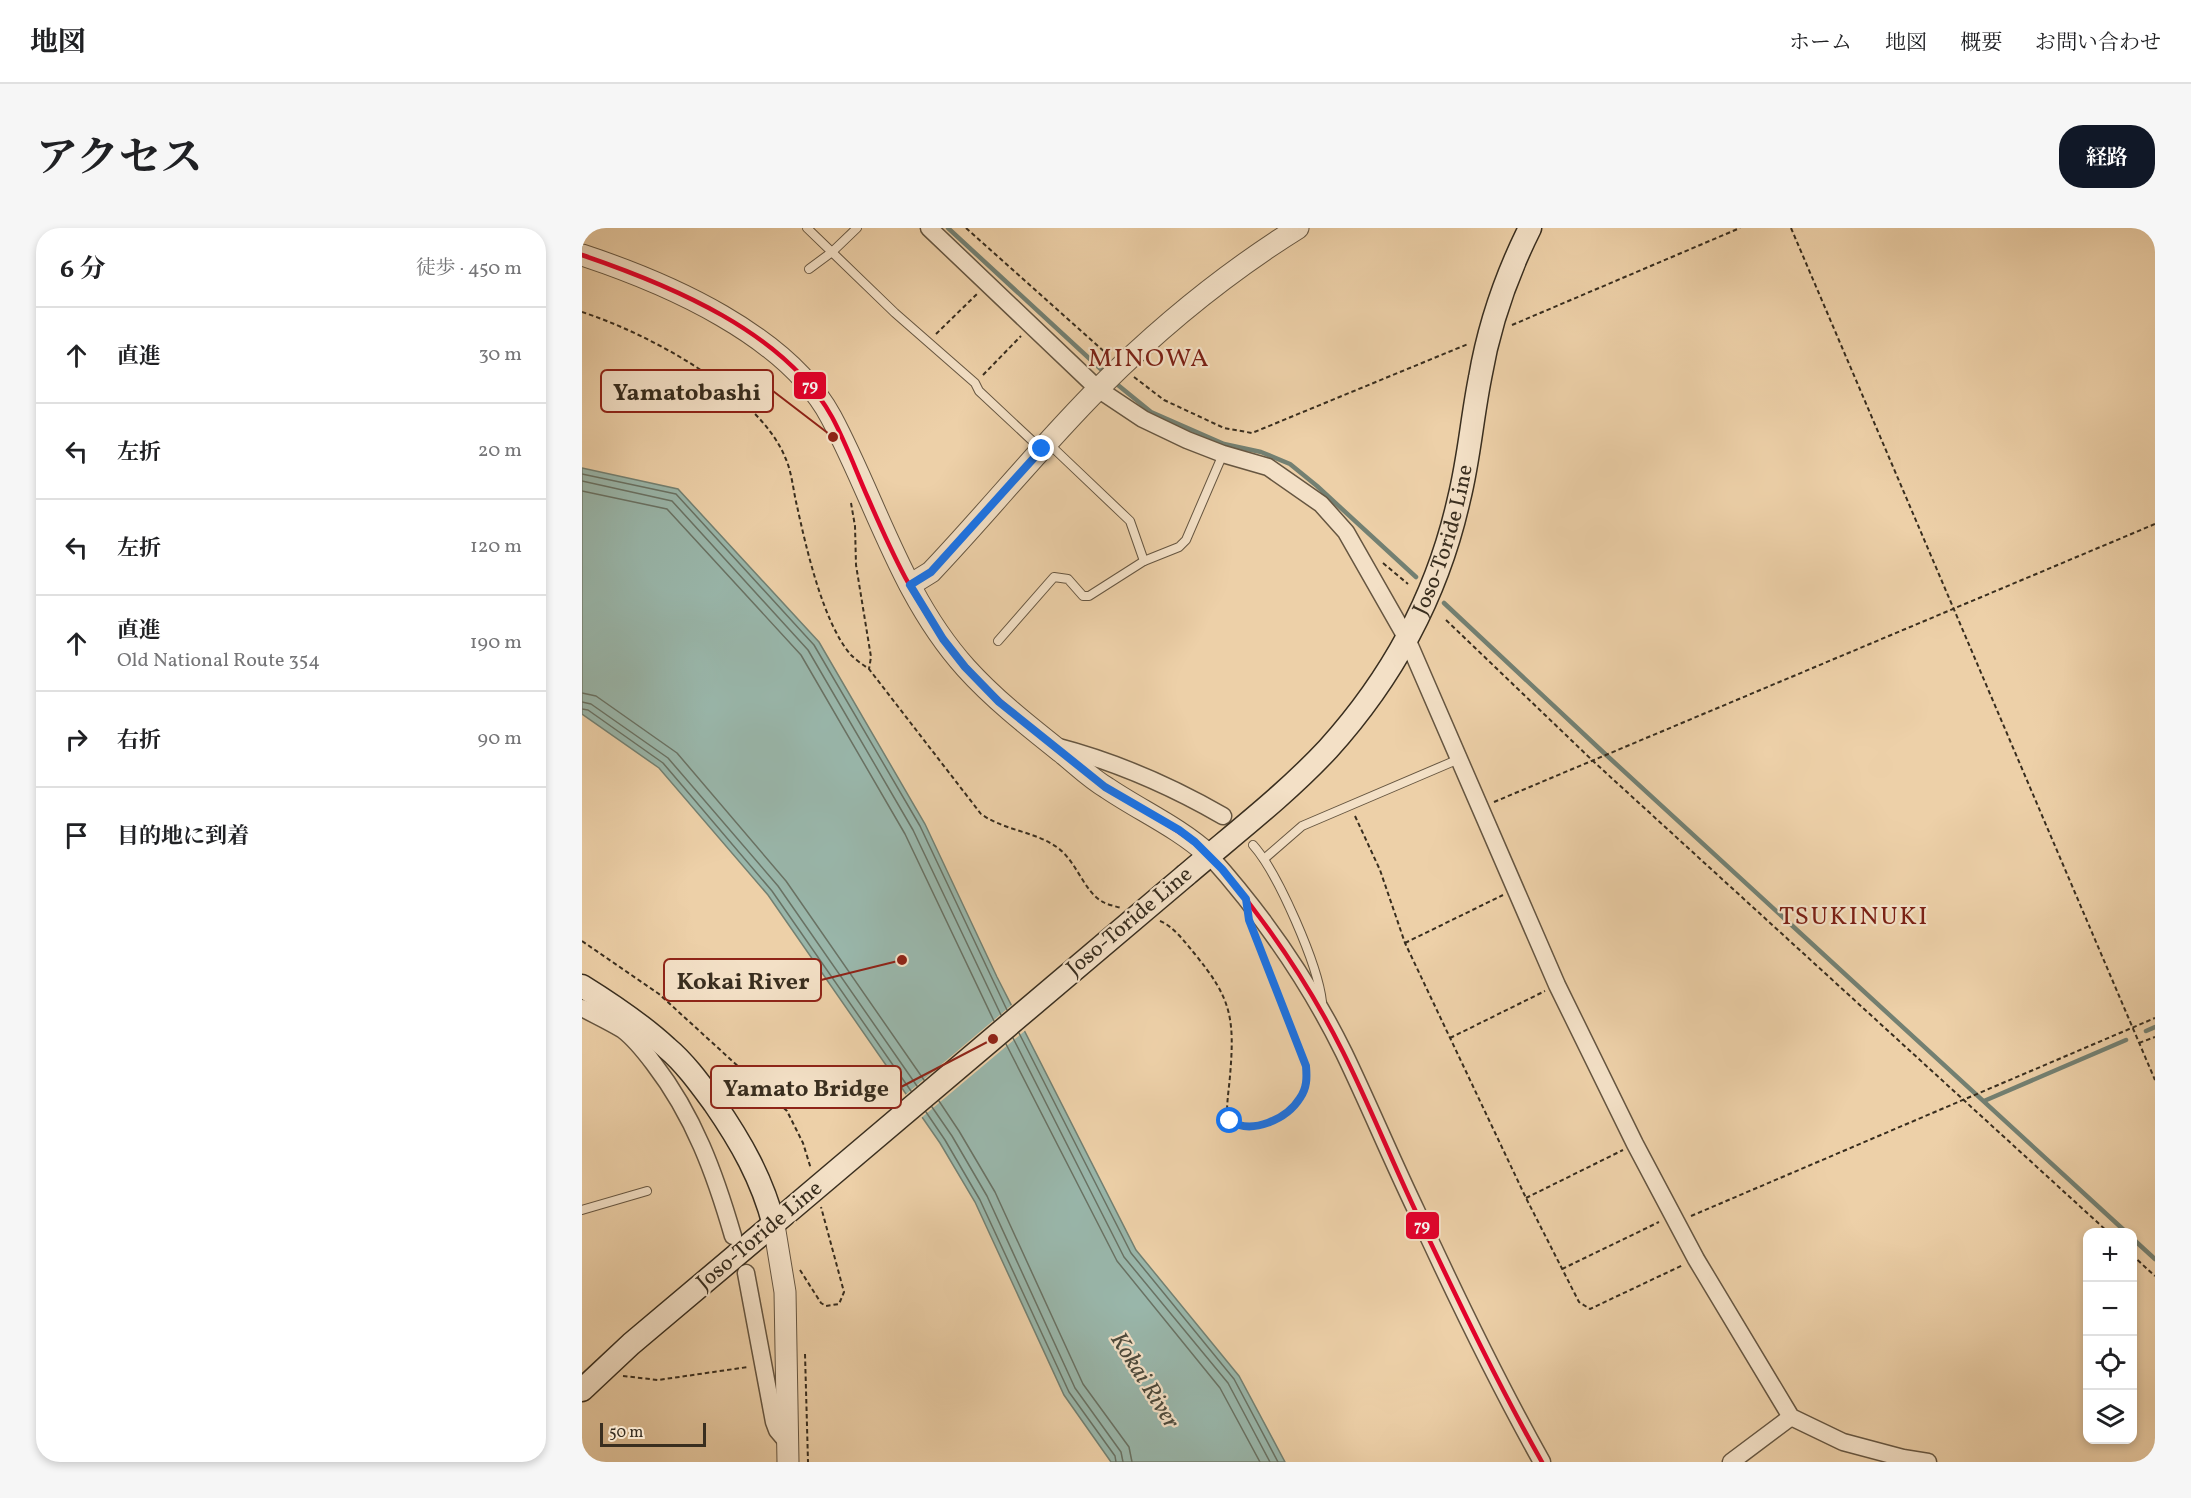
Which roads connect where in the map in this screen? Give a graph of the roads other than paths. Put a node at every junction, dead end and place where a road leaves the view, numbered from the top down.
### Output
1 (807, 228) edge
2 (857, 228) edge
3 (930, 228) edge
4 (1298, 228) edge
5 (1530, 228) edge
6 (832, 252) junction
7 (582, 255) edge
8 (809, 269) dead end
9 (1109, 378) junction
10 (1045, 446) junction
11 (1223, 454) junction
12 (1144, 561) junction
13 (910, 585) junction
14 (1407, 639) junction
15 (998, 641) dead end
16 (1052, 745) junction
17 (1459, 759) junction
18 (1223, 816) dead end
19 (1253, 845) dead end
20 (1209, 855) junction
21 (1264, 859) junction
22 (582, 986) edge
23 (582, 1008) edge
24 (1323, 1014) junction
25 (627, 1025) junction
26 (647, 1191) dead end
27 (582, 1210) edge
28 (781, 1218) junction
29 (734, 1236) dead end
30 (746, 1273) dead end
31 (582, 1390) edge
32 (1791, 1417) junction
33 (788, 1453) edge
34 (1736, 1460) edge
35 (1904, 1460) edge
36 (1542, 1462) edge
37 (1928, 1462) edge

1 - 6 lane
2 - 6 lane
3 - 9 street
4 - 9 street
5 - 14 main road, Joso-Toride Line
6 - 8 lane
6 - 10 lane
7 - 13 street
9 - 10 street
9 - 11 street
10 - 12 lane
10 - 13 street
11 - 12 lane
11 - 14 street
12 - 15 lane
13 - 16 street
14 - 17 street
14 - 20 main road, Joso-Toride Line
16 - 18 street
16 - 20 street
17 - 21 lane
17 - 32 street
19 - 21 lane
20 - 24 street
20 - 28 main road, Joso-Toride Line, bridge
21 - 24 lane
22 - 25 main road
23 - 25 street
24 - 36 street
25 - 28 main road
25 - 29 street
26 - 27 lane
28 - 31 main road, Joso-Toride Line
28 - 33 street
30 - 33 street
32 - 34 street
32 - 35 street
35 - 37 street

